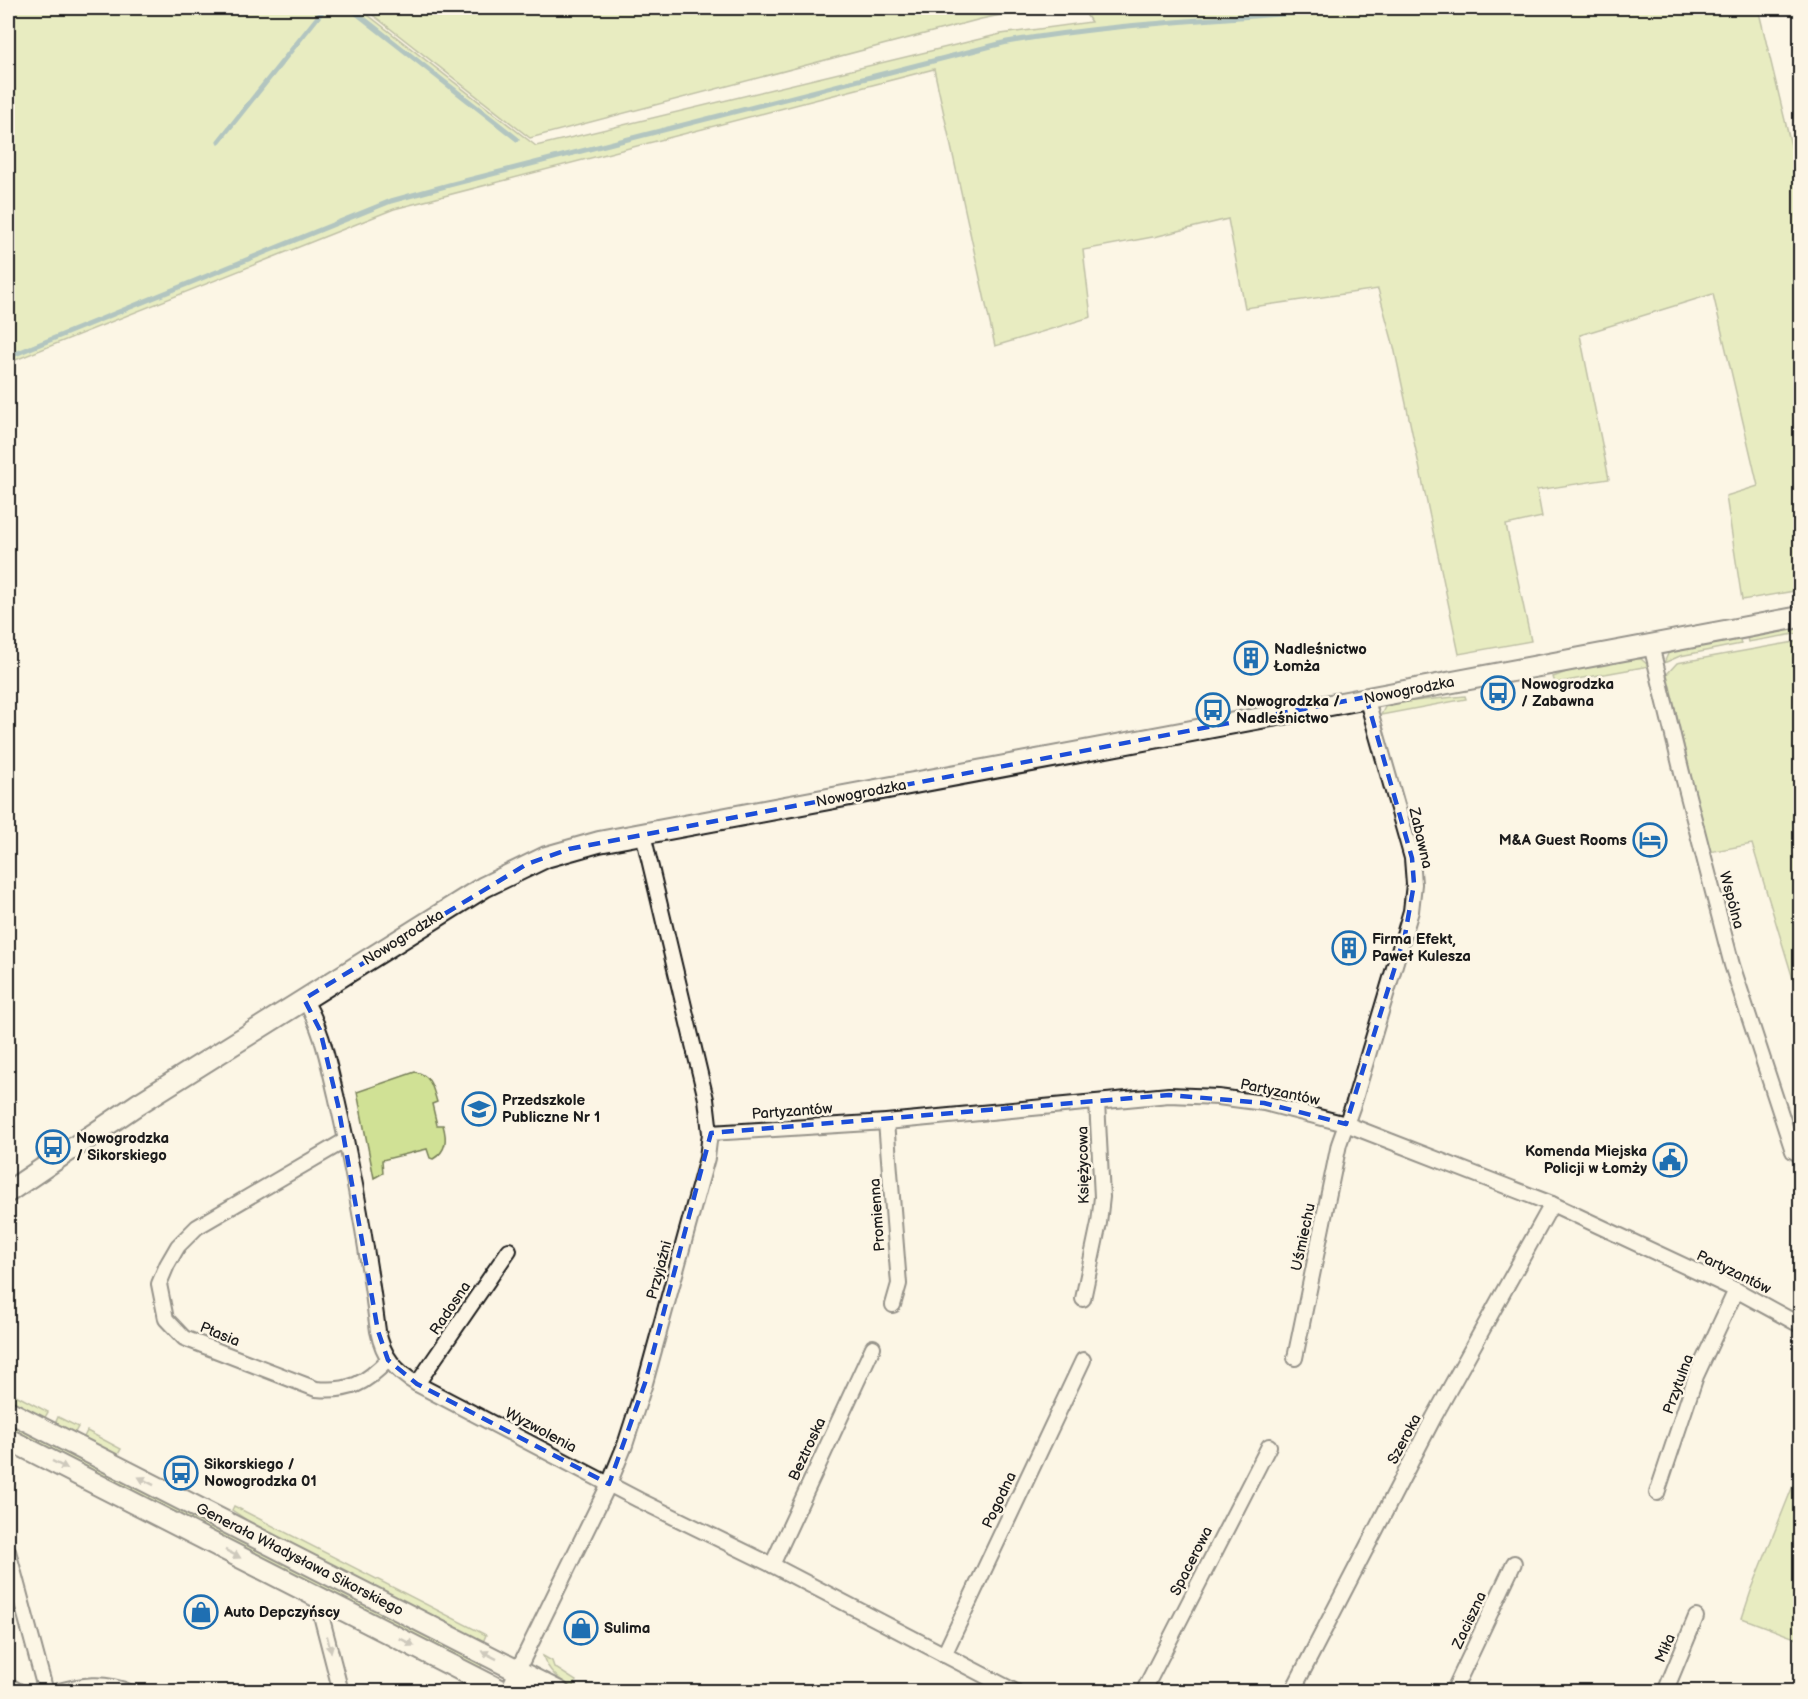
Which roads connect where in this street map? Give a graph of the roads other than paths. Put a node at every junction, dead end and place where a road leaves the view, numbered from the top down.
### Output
1 (1800, 617) edge
2 (1651, 645) junction
3 (1366, 697) junction
4 (643, 834) junction
5 (304, 999) junction
6 (1097, 1102) junction
7 (886, 1122) junction
8 (1347, 1124) junction
9 (710, 1133) junction
10 (346, 1140) junction
11 (1800, 1155) edge
12 (8, 1192) edge
13 (1552, 1204) junction
14 (509, 1250) dead end
15 (1736, 1290) junction
16 (1083, 1299) dead end
17 (893, 1305) dead end
18 (1799, 1319) edge
19 (873, 1347) dead end
20 (1295, 1358) dead end
21 (388, 1360) junction
22 (1083, 1360) dead end
23 (417, 1384) junction
24 (8, 1411) edge
25 (8, 1439) edge
26 (1269, 1446) dead end
27 (609, 1484) junction
28 (1657, 1493) dead end
29 (8, 1551) edge
30 (1514, 1563) dead end
31 (772, 1565) junction
32 (316, 1596) junction
33 (1696, 1617) dead end
34 (944, 1655) junction
35 (518, 1670) junction
36 (8, 1685) edge
37 (20, 1692) edge
38 (46, 1692) edge
39 (55, 1692) edge
40 (129, 1692) edge
41 (341, 1692) edge
42 (505, 1692) edge
43 (559, 1692) edge
44 (1016, 1692) edge
45 (1143, 1692) edge
46 (1292, 1692) edge
47 (1453, 1692) edge
48 (1665, 1692) edge

1 - 2 street, Nowogrodzka
2 - 3 street, Nowogrodzka
2 - 11 street, Wspólna
3 - 4 street, Nowogrodzka
3 - 8 street, Zabawna
4 - 5 street, Nowogrodzka
4 - 9 street, Przyjaźni
5 - 10 street, Wyzwolenia
5 - 12 street, Nowogrodzka
6 - 7 street, Partyzantów
6 - 8 street, Partyzantów
6 - 16 street, Księżycowa
7 - 9 street, Partyzantów
7 - 17 street, Promienna
8 - 13 street, Partyzantów
8 - 20 street, Uśmiechu
9 - 27 street, Przyjaźni
10 - 21 street, Wyzwolenia
10 - 21 street, Ptasia
13 - 15 street, Partyzantów
13 - 46 street, Szeroka
14 - 23 street, Radosna
15 - 18 street, Partyzantów
15 - 28 street, Przytulna
19 - 31 street, Beztroska
21 - 23 street, Wyzwolenia
22 - 34 street, Pogodna
23 - 27 street, Wyzwolenia
35 -> 24 street, Generała Władysława Sikorskiego
25 -> 32 street, Generała Władysława Sikorskiego
26 - 45 street, Spacerowa
27 - 31 street, Wyzwolenia
27 - 35 street, Przyjaźni
29 - 38 street
30 - 47 street, Zaciszna
31 - 34 street, Wyzwolenia
32 -> 41 street
32 -> 42 street, Generała Władysława Sikorskiego
33 - 48 street, Miła
34 - 44 street, Wyzwolenia
35 - 42 street, Przyjaźni
35 - 43 street, Generała Władysława Sikorskiego
36 - 37 street
39 - 40 street

